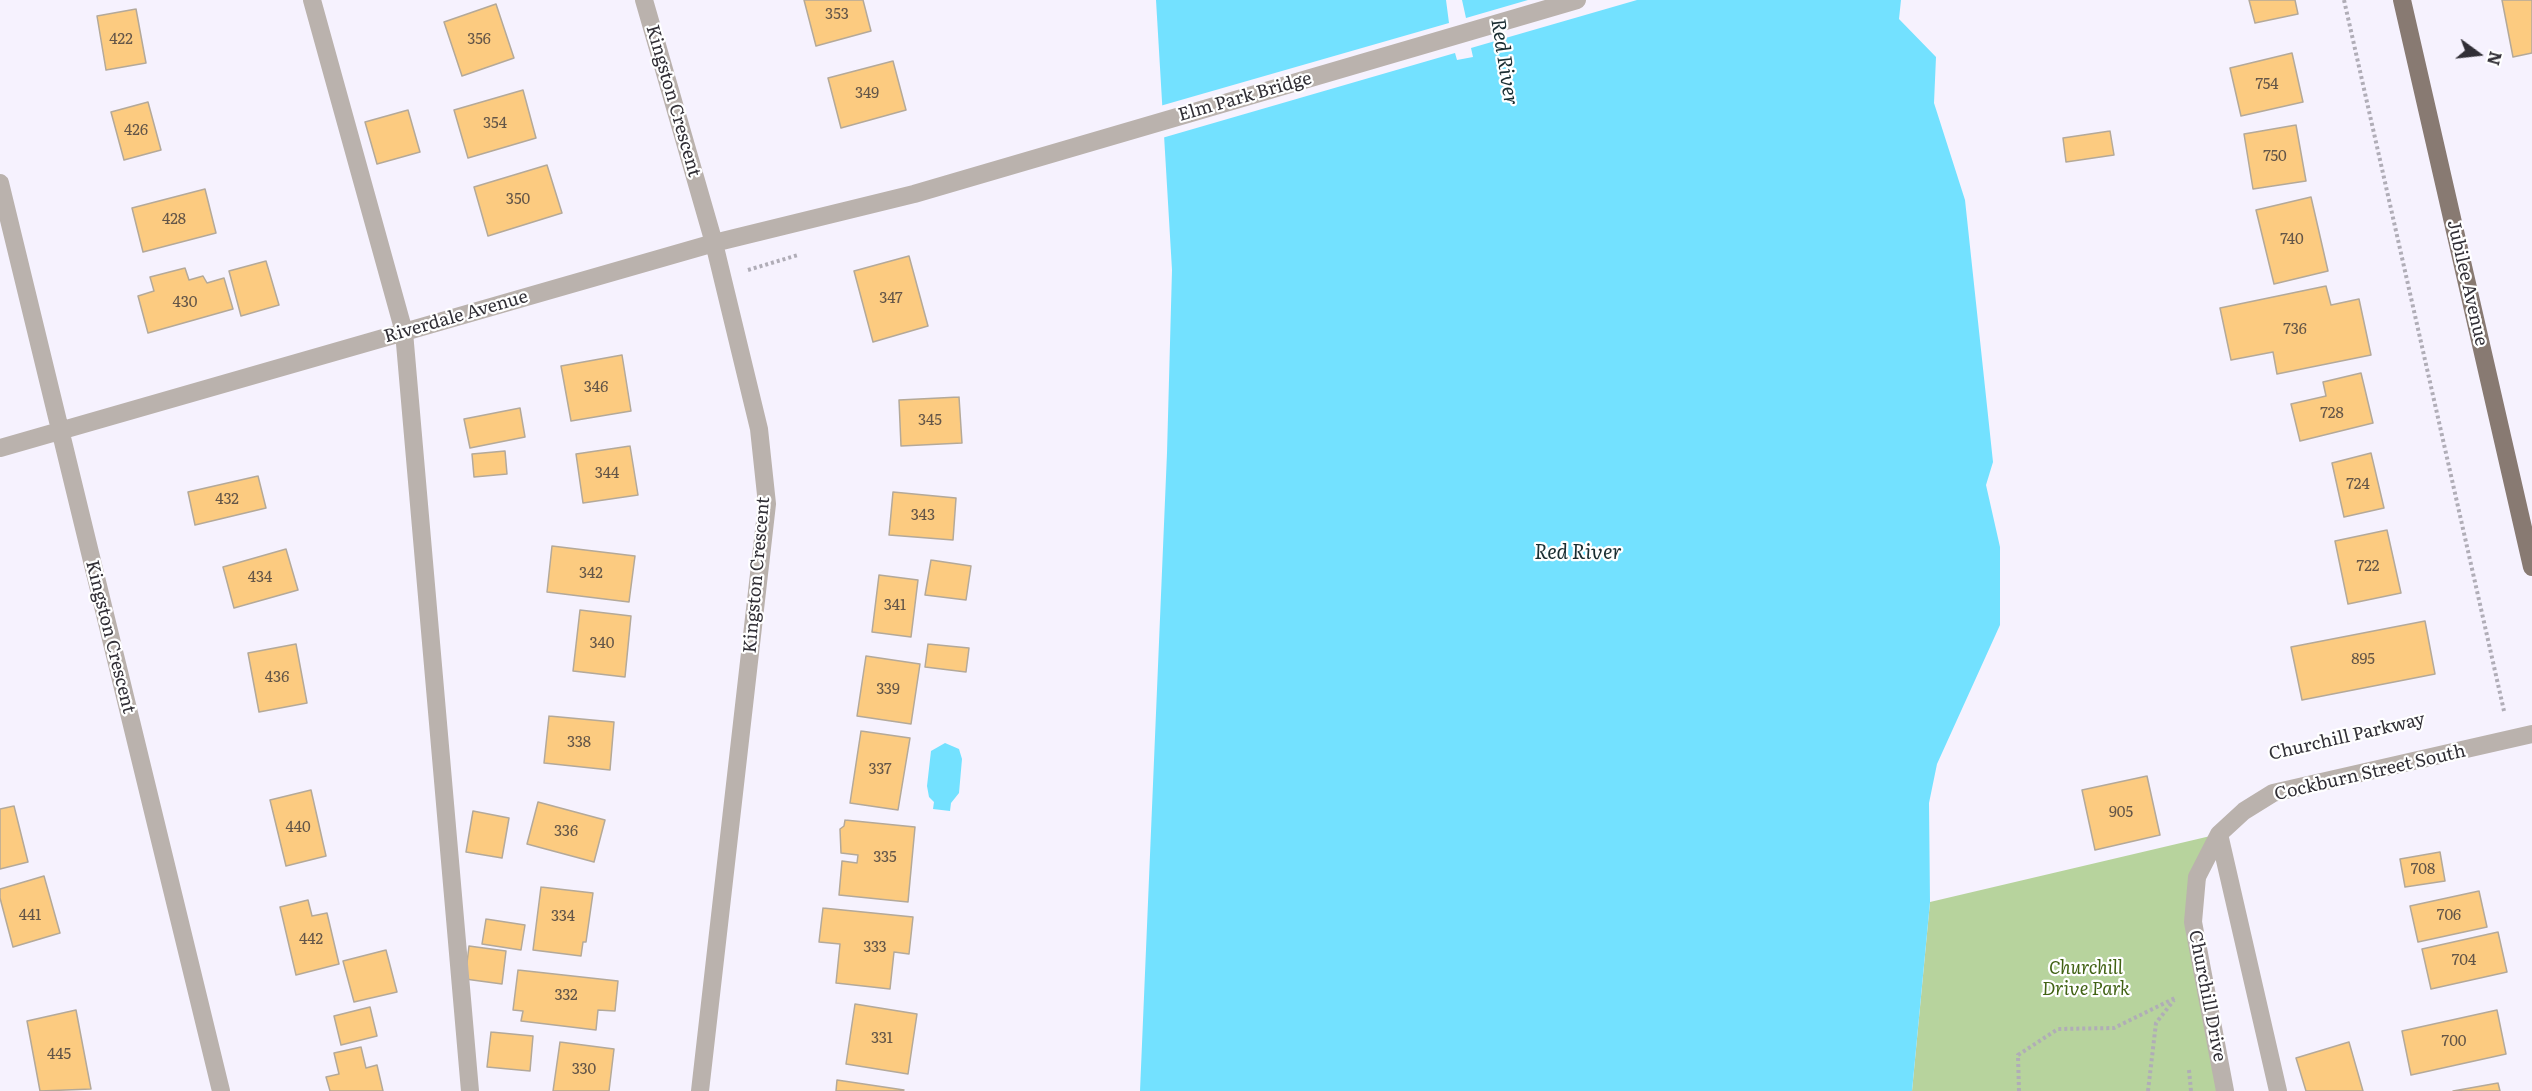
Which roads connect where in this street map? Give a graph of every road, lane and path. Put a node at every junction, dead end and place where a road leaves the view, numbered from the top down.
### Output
1 (312, 0) edge
2 (644, 0) edge
3 (1576, 0) edge
4 (2344, 0) edge
5 (2402, 0) edge
6 (0, 183) edge
7 (914, 194) joint
8 (714, 243) junction
9 (404, 332) junction
10 (60, 431) junction
11 (0, 448) edge
12 (2532, 567) edge
13 (2505, 715) dead end
14 (2532, 734) edge
15 (2219, 834) junction
16 (2175, 987) dead end
17 (2177, 997) junction
18 (2179, 1009) dead end
19 (2189, 1067) dead end
20 (221, 1091) edge
21 (470, 1091) edge
22 (700, 1091) edge
23 (2019, 1091) edge
24 (2148, 1091) edge
25 (2191, 1091) edge
26 (2225, 1091) edge
27 (2278, 1091) edge

1 - 9 street
2 - 8 street, Kingston Crescent
3 - 7 street, Elm Park Bridge
4 - 13 path
5 - 12 main road, Jubilee Avenue
6 - 10 street, Kingston Crescent
7 - 8 street, Riverdale Avenue
8 - 9 street, Riverdale Avenue
8 - 22 street, Kingston Crescent
9 - 10 street, Riverdale Avenue
9 - 21 street
10 - 11 street, Riverdale Avenue
10 - 20 street, Kingston Crescent
14 - 15 street, Cockburn Street South
15 - 26 street, Churchill Drive
15 - 27 street
16 - 17 path
17 - 18 path
17 - 23 path
17 - 24 path
19 - 25 path

